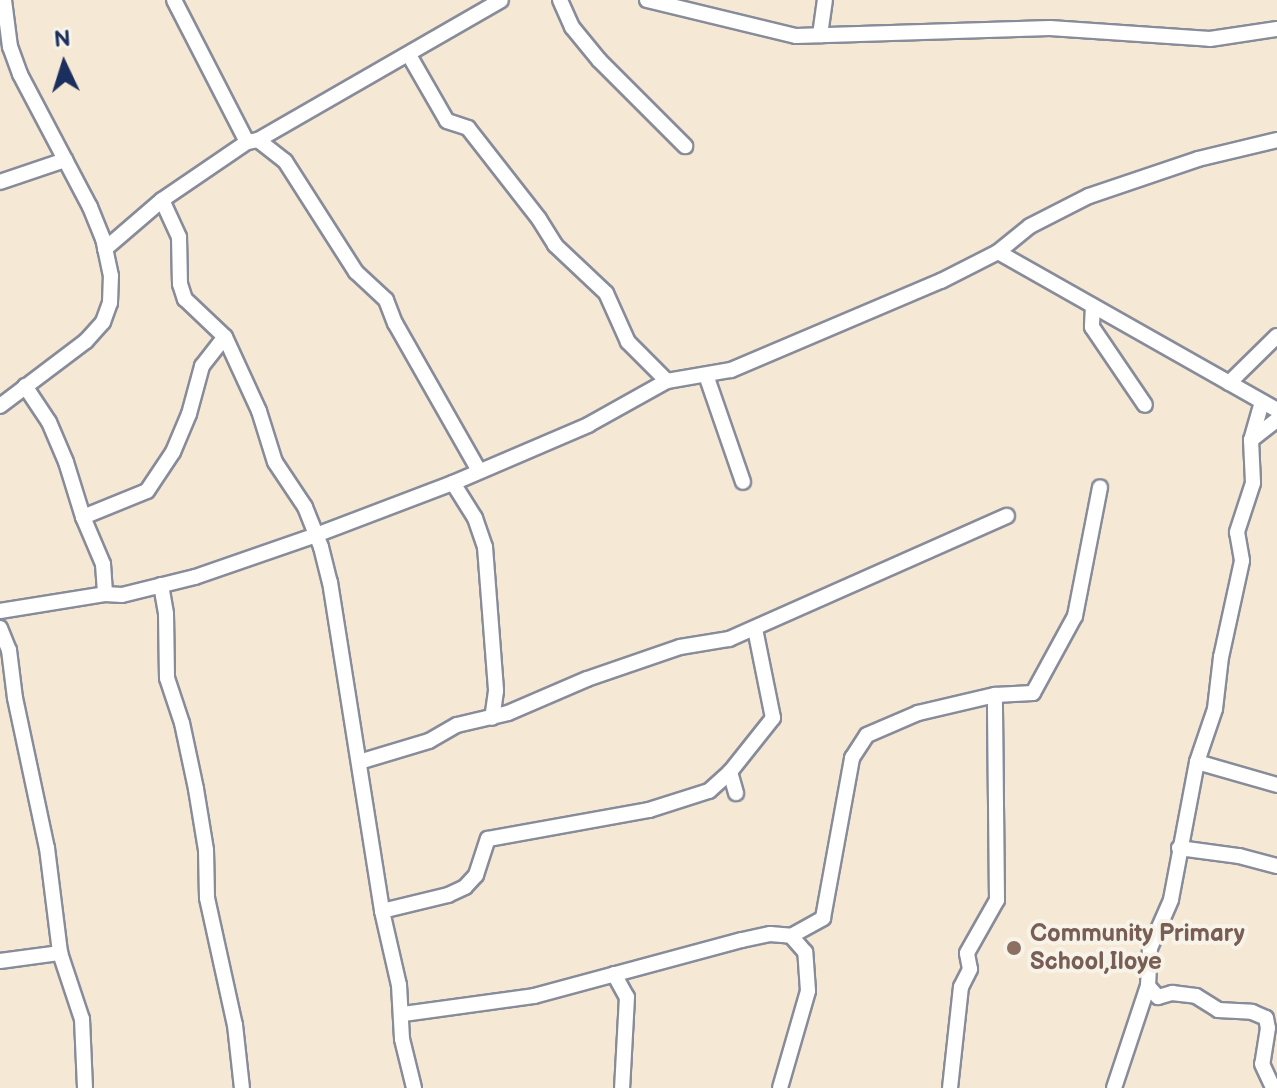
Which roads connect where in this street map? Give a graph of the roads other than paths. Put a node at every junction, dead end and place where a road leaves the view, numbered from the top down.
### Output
1 (174, 0) edge
2 (501, 0) edge
3 (560, 0) edge
4 (647, 0) edge
5 (825, 0) edge
6 (3, 4) edge
7 (1277, 29) edge
8 (820, 35) junction
9 (409, 55) junction
10 (1277, 140) edge
11 (252, 141) junction
12 (685, 146) dead end
13 (65, 160) junction
14 (0, 182) edge
15 (162, 200) junction
16 (105, 249) junction
17 (998, 252) junction
18 (1093, 306) junction
19 (1277, 336) edge
20 (225, 337) junction
21 (706, 375) junction
22 (667, 381) junction
23 (1229, 383) junction
24 (25, 386) junction
25 (1262, 402) junction
26 (1145, 405) dead end
27 (0, 406) edge
28 (1277, 410) edge
29 (1277, 420) edge
30 (1251, 440) junction
31 (479, 471) junction
32 (743, 482) dead end
33 (453, 483) junction
34 (1100, 487) dead end
35 (1007, 516) dead end
36 (83, 517) junction
37 (316, 535) junction
38 (161, 585) junction
39 (105, 594) junction
40 (0, 611) edge
41 (0, 628) edge
42 (755, 629) junction
43 (496, 691) junction
44 (995, 695) junction
45 (508, 713) junction
46 (492, 718) junction
47 (359, 762) junction
48 (1197, 762) junction
49 (730, 772) junction
50 (1277, 785) edge
51 (736, 793) dead end
52 (1179, 848) junction
53 (1277, 866) edge
54 (382, 911) junction
55 (791, 936) junction
56 (60, 953) junction
57 (0, 961) edge
58 (614, 974) junction
59 (1148, 986) junction
60 (403, 1014) junction
61 (1273, 1080) edge
62 (85, 1088) edge
63 (242, 1088) edge
64 (414, 1088) edge
65 (622, 1088) edge
66 (780, 1088) edge
67 (950, 1088) edge
68 (1114, 1088) edge

1 - 11 street
2 - 9 street
3 - 12 street
4 - 8 street
5 - 8 street
6 - 13 street
7 - 8 street
9 - 11 street
9 - 22 street
10 - 17 street
11 - 15 street
11 - 31 street
13 - 14 street
13 - 16 street
15 - 16 street
15 - 20 street
16 - 24 street
17 - 18 street
17 - 21 street
18 - 23 street
18 - 26 street
19 - 23 street
20 - 36 street
20 - 37 street
21 - 22 street
21 - 32 street
22 - 31 street
23 - 25 street
24 - 27 street
24 - 36 street
25 - 28 street
25 - 30 street
29 - 30 street
30 - 48 street
31 - 33 street
33 - 37 street
33 - 43 street
34 - 44 street
35 - 42 street
36 - 39 street
37 - 38 street
37 - 47 street
38 - 39 street
38 - 63 street
39 - 40 street
41 - 56 street
42 - 45 street
42 - 49 street
43 - 45 street
43 - 46 street
44 - 55 street
44 - 67 street
45 - 46 street
46 - 47 street
47 - 54 street
48 - 50 street
48 - 52 street
49 - 51 street
49 - 54 street
52 - 53 street
52 - 59 street
54 - 60 street
55 - 58 street
55 - 66 street
56 - 57 street
56 - 62 street
58 - 60 street
58 - 65 street
59 - 61 street
59 - 68 street
60 - 64 street

